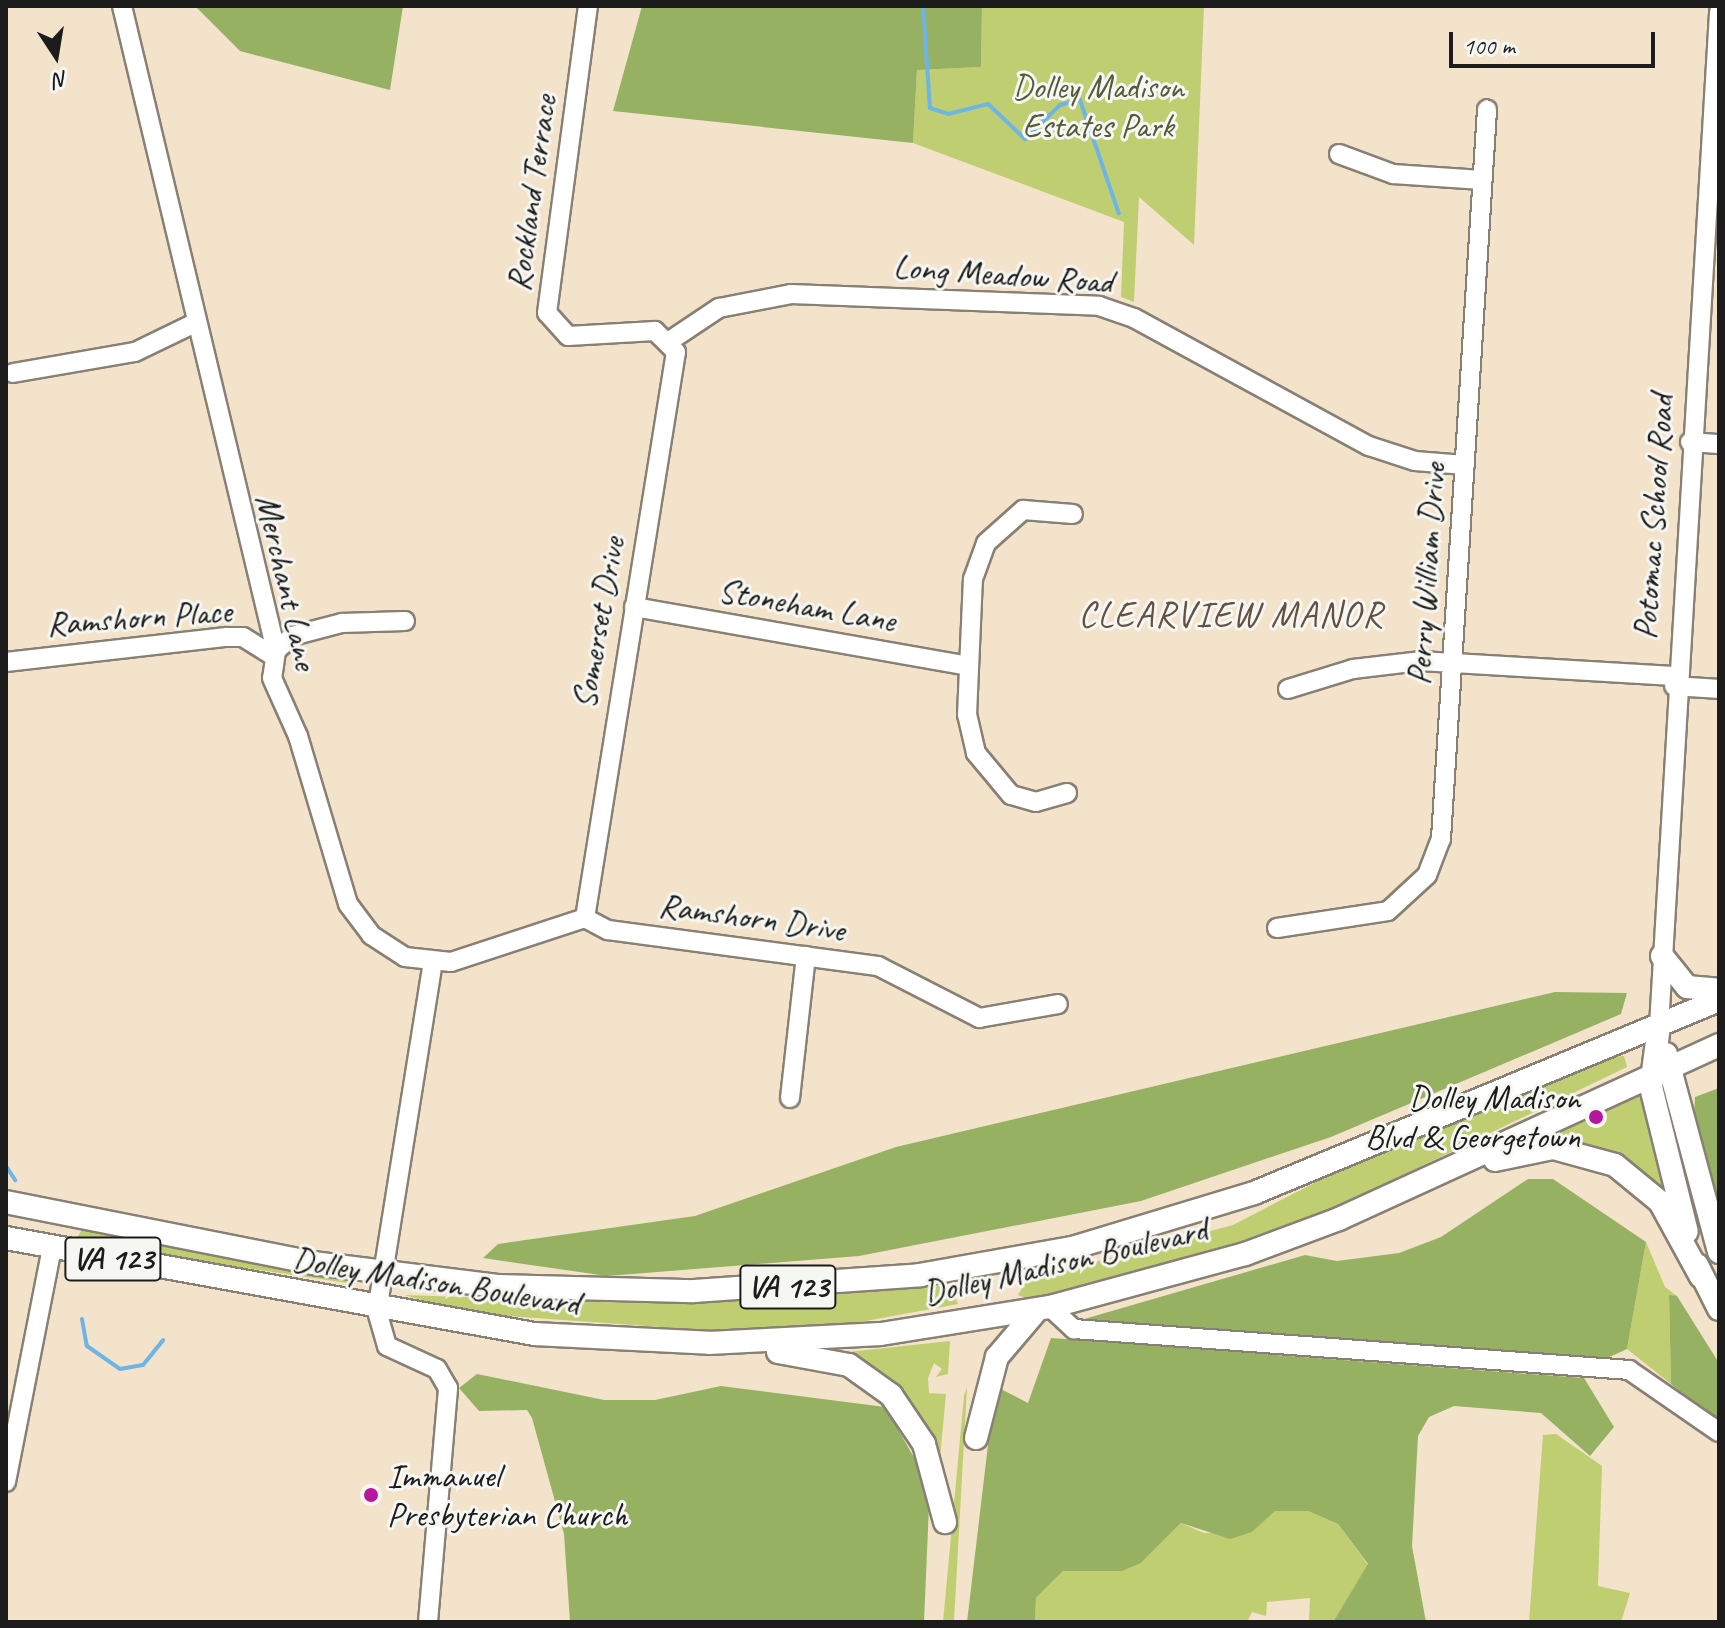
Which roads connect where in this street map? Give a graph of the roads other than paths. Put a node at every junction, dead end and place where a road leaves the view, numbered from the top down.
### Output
1 (122, 6) edge
2 (588, 6) edge
3 (1719, 12) edge
4 (1487, 109) dead end
5 (1339, 154) dead end
6 (1482, 180) junction
7 (1711, 231) edge
8 (193, 324) junction
9 (671, 340) junction
10 (13, 373) dead end
11 (1690, 442) junction
12 (1719, 444) edge
13 (1465, 465) junction
14 (1073, 514) dead end
15 (634, 607) junction
16 (405, 621) dead end
17 (275, 653) junction
18 (1451, 661) junction
19 (6, 662) edge
20 (968, 666) junction
21 (1674, 681) junction
22 (1288, 689) dead end
23 (1719, 689) edge
24 (1067, 793) dead end
25 (585, 918) junction
26 (1277, 928) dead end
27 (806, 956) junction
28 (1662, 956) junction
29 (433, 963) junction
30 (1719, 990) edge
31 (1719, 1000) edge
32 (1058, 1004) dead end
33 (1659, 1026) junction
34 (1719, 1045) edge
35 (1660, 1072) junction
36 (790, 1098) dead end
37 (1385, 1199) junction
38 (6, 1202) edge
39 (59, 1213) junction
40 (6, 1238) edge
41 (52, 1247) junction
42 (1719, 1252) edge
43 (382, 1274) junction
44 (1701, 1277) junction
45 (1044, 1308) junction
46 (1719, 1309) edge
47 (377, 1311) junction
48 (709, 1343) junction
49 (1719, 1432) edge
50 (976, 1438) dead end
51 (6, 1482) edge
52 (945, 1522) dead end
53 (428, 1622) edge

1 - 8 street, Merchant Lane
2 - 9 street, Rockland Terrace
3 - 7 street, Potomac School Road
4 - 6 street, Perry William Drive
5 - 6 street
6 - 13 street, Perry William Drive
7 - 11 street, Potomac School Road
8 - 10 street
8 - 17 street, Merchant Lane
9 - 13 street, Long Meadow Road
9 - 15 street, Somerset Drive
11 - 12 street
11 - 21 street, Potomac School Road
13 - 18 street, Perry William Drive
14 - 20 street
15 - 20 street, Stoneham Lane
15 - 25 street, Somerset Drive
16 - 17 street, Ramshorn Place
17 - 19 street, Ramshorn Place
17 - 29 street, Merchant Lane
18 - 21 street
18 - 22 street
18 - 26 street, Perry William Drive
20 - 24 street
21 - 23 street
21 - 28 street, Potomac School Road
25 - 27 street, Ramshorn Drive
25 - 29 street
27 - 32 street, Ramshorn Drive
27 - 36 street
28 - 30 main road
28 - 33 street, Potomac School Road
29 - 43 street
31 - 33 main road, Dolley Madison Boulevard / VA 123
33 - 35 main road
33 - 43 main road, Dolley Madison Boulevard / VA 123
34 - 35 main road, Dolley Madison Boulevard / VA 123
35 - 37 main road, Dolley Madison Boulevard / VA 123
35 - 42 main road
35 - 44 main road
37 - 44 main road
37 - 45 main road, Dolley Madison Boulevard / VA 123
38 - 39 main road, Dolley Madison Boulevard / VA 123
39 - 41 main road
39 - 43 main road, Dolley Madison Boulevard / VA 123
40 - 41 main road, Dolley Madison Boulevard / VA 123
41 - 47 main road, Dolley Madison Boulevard / VA 123
41 - 51 street
43 - 47 street
44 - 46 main road
45 - 48 main road, Dolley Madison Boulevard / VA 123
45 - 49 street
45 - 50 main road
47 - 48 main road, Dolley Madison Boulevard / VA 123
47 - 53 street
48 - 52 main road

